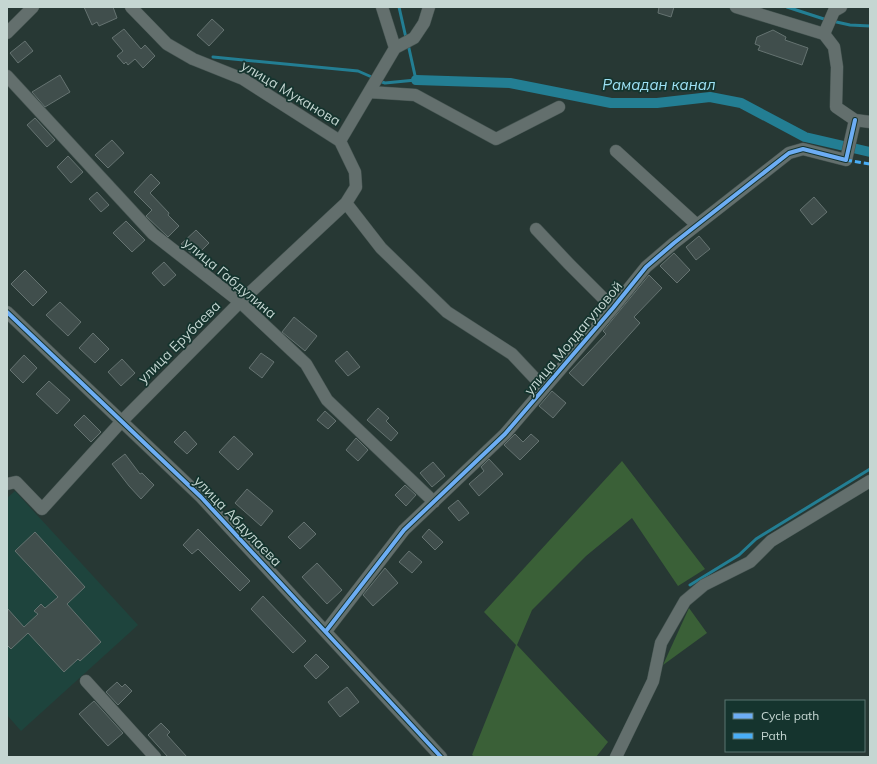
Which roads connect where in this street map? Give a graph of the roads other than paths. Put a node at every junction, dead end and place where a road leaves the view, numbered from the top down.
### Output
1 (33, 7) edge
2 (131, 7) edge
3 (382, 7) edge
4 (429, 7) edge
5 (736, 7) edge
6 (841, 7) edge
7 (7, 33) edge
8 (824, 34) junction
9 (395, 48) junction
10 (7, 76) edge
11 (369, 92) junction
12 (559, 107) dead end
13 (855, 120) junction
14 (870, 122) edge
15 (340, 141) junction
16 (616, 150) dead end
17 (346, 204) junction
18 (697, 225) junction
19 (536, 229) dead end
20 (240, 302) junction
21 (613, 308) junction
22 (7, 312) edge
23 (544, 388) junction
24 (121, 422) junction
25 (870, 481) edge
26 (7, 484) edge
27 (434, 502) junction
28 (326, 631) junction
29 (86, 681) dead end
30 (155, 757) edge
31 (441, 757) edge
32 (616, 757) edge

1 - 7 street
2 - 15 street, улица Муканова
3 - 9 street
4 - 9 street
5 - 8 street
6 - 8 street
8 - 13 street
9 - 11 street, улица Муканова
10 - 20 street, улица Габдулина
11 - 12 street
11 - 15 street, улица Муканова
13 - 14 street
13 - 18 street, улица Молдагуловой
15 - 17 street, улица Ерубаева
16 - 18 street
17 - 20 street, улица Ерубаева
17 - 23 street
18 - 21 street, улица Молдагуловой
19 - 21 street
20 - 24 street, улица Ерубаева
20 - 27 street, улица Габдулина
21 - 23 street, улица Молдагуловой
22 - 24 street, улица Абдулаева
23 - 27 street, улица Молдагуловой
24 - 26 street, улица Ерубаева
24 - 28 street, улица Абдулаева
25 - 32 street
27 - 28 street, улица Молдагуловой
28 - 31 street, улица Абдулаева
29 - 30 street

